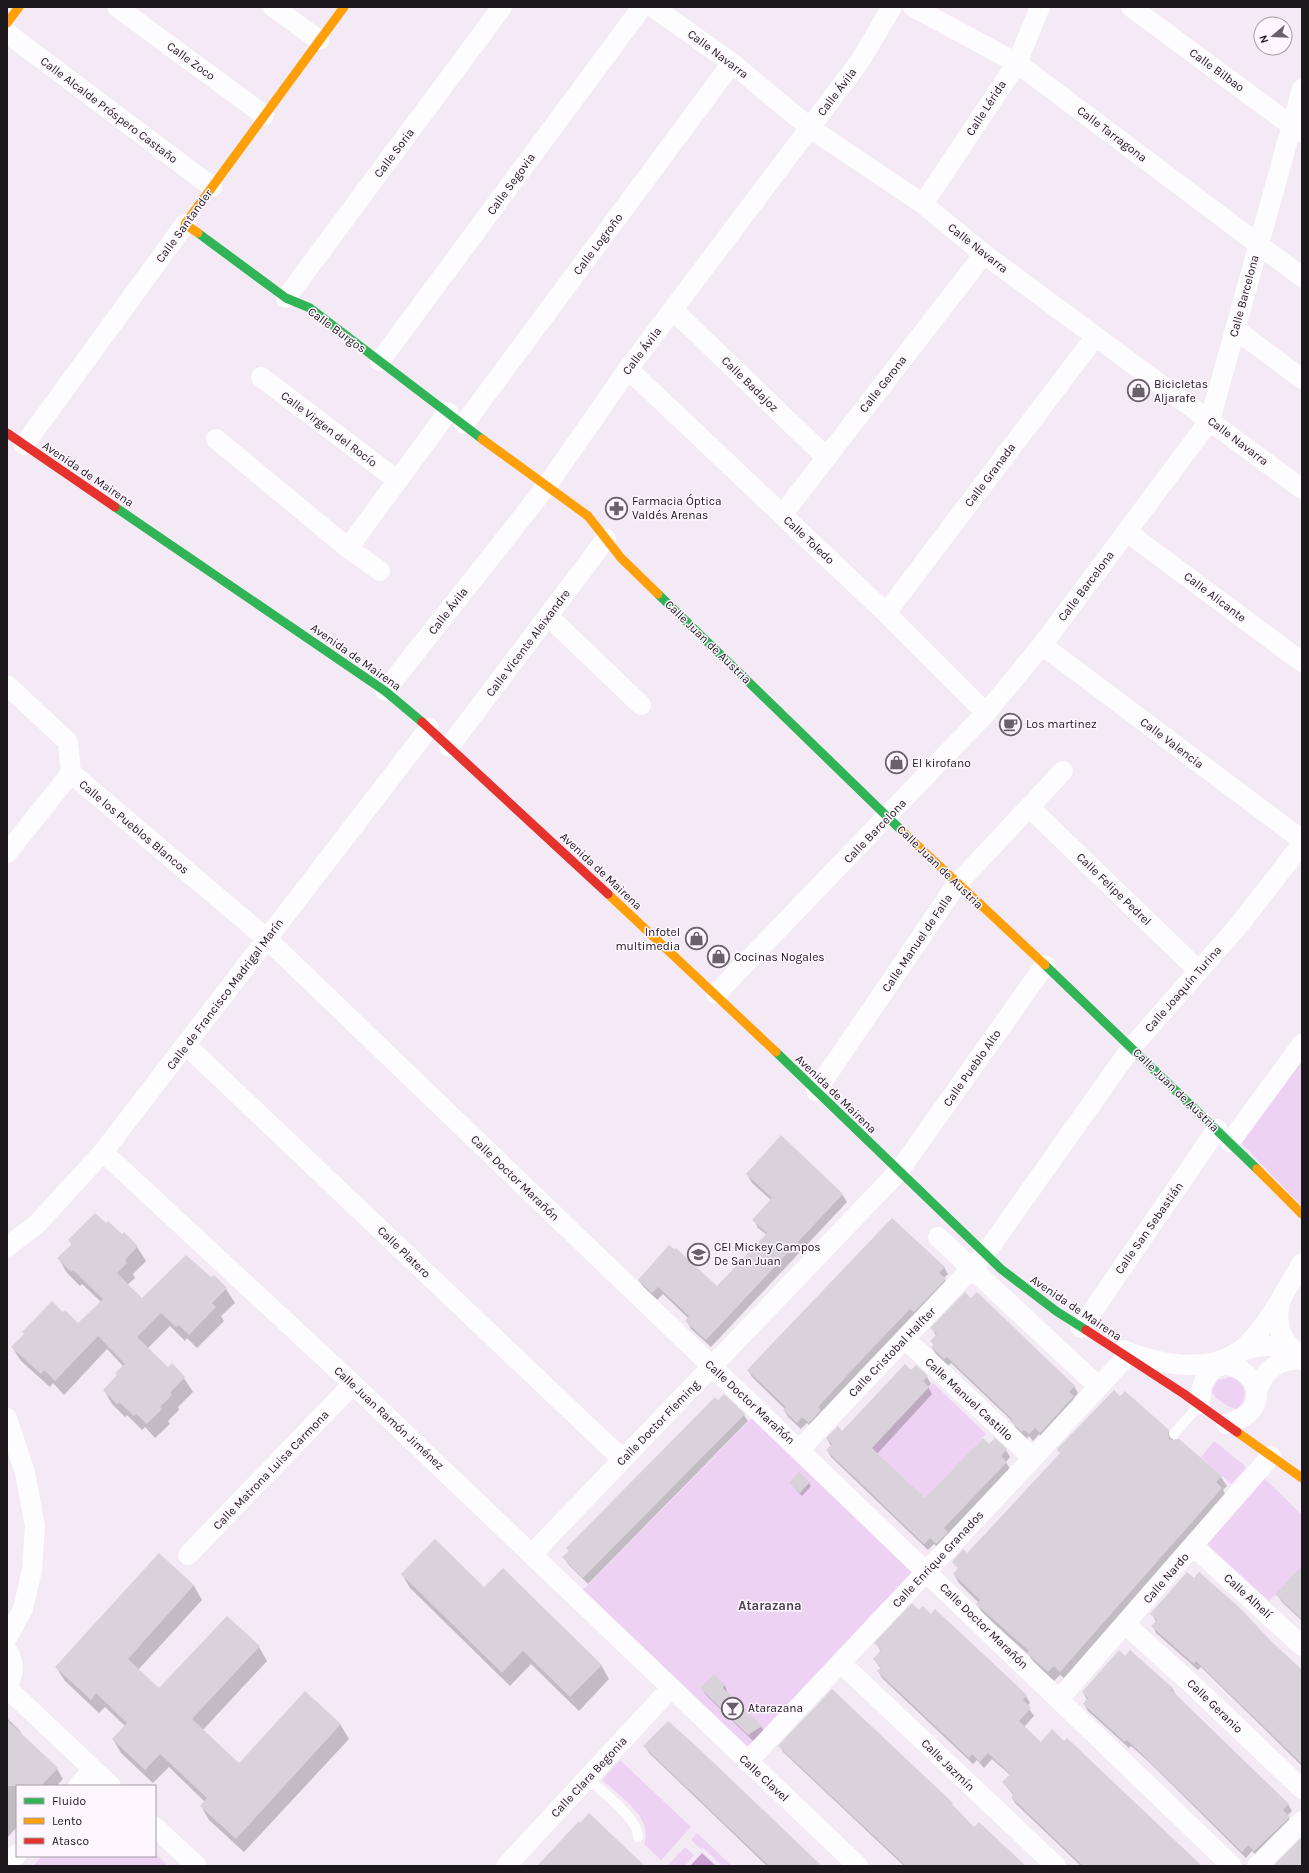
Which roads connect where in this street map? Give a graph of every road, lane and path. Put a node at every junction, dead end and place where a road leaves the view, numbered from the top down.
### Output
1 (19, 7) edge
2 (118, 7) edge
3 (273, 7) edge
4 (344, 7) edge
5 (502, 7) edge
6 (642, 7) edge
7 (653, 7) edge
8 (892, 7) edge
9 (913, 7) edge
10 (1040, 7) edge
11 (1131, 7) edge
12 (7, 23) edge
13 (7, 33) edge
14 (318, 40) junction
15 (732, 63) junction
16 (1016, 63) junction
17 (1302, 88) edge
18 (264, 115) junction
19 (810, 128) junction
20 (1297, 129) edge
21 (212, 187) junction
22 (923, 204) junction
23 (185, 224) junction
24 (1258, 244) junction
25 (984, 254) junction
26 (1302, 277) edge
27 (286, 298) junction
28 (673, 310) junction
29 (1235, 329) junction
30 (1095, 337) junction
31 (380, 361) junction
32 (628, 370) junction
33 (261, 377) dead end
34 (1302, 378) edge
35 (448, 412) junction
36 (1210, 420) junction
37 (464, 424) junction
38 (7, 433) edge
39 (216, 440) dead end
40 (24, 445) junction
41 (826, 457) junction
42 (398, 480) junction
43 (546, 487) junction
44 (1302, 489) edge
45 (782, 515) junction
46 (1127, 532) junction
47 (606, 539) junction
48 (348, 548) junction
49 (380, 571) dead end
50 (886, 613) junction
51 (548, 616) junction
52 (1042, 645) junction
53 (1302, 662) edge
54 (7, 685) edge
55 (385, 691) junction
56 (641, 705) dead end
57 (986, 713) junction
58 (429, 728) junction
59 (449, 747) junction
60 (1063, 771) dead end
61 (71, 774) junction
62 (1029, 807) junction
63 (889, 817) junction
64 (1302, 840) edge
65 (1302, 844) edge
66 (7, 853) edge
67 (957, 884) junction
68 (267, 939) junction
69 (1045, 964) junction
70 (1199, 972) junction
71 (716, 994) junction
72 (1302, 1044) edge
73 (186, 1045) junction
74 (1131, 1048) junction
75 (816, 1091) junction
76 (1224, 1136) junction
77 (103, 1152) junction
78 (899, 1171) junction
79 (1302, 1214) edge
80 (938, 1237) dead end
81 (7, 1247) edge
82 (978, 1261) junction
83 (1302, 1263) edge
84 (1284, 1293) junction
85 (1081, 1328) junction
86 (905, 1339) junction
87 (1105, 1342) junction
88 (1294, 1353) edge
89 (1235, 1354) junction
90 (1127, 1356) junction
91 (712, 1368) junction
92 (1211, 1371) junction
93 (1266, 1373) junction
94 (354, 1384) junction
95 (1099, 1387) junction
96 (1256, 1395) junction
97 (1200, 1404) junction
98 (7, 1418) edge
99 (1226, 1424) junction
100 (1174, 1434) dead end
101 (800, 1449) junction
102 (1271, 1456) junction
103 (1033, 1458) junction
104 (622, 1459) junction
105 (1302, 1478) edge
106 (1194, 1547) junction
107 (532, 1554) junction
108 (188, 1556) dead end
109 (927, 1571) junction
110 (1125, 1624) junction
111 (7, 1638) edge
112 (1302, 1646) edge
113 (7, 1650) edge
114 (841, 1663) junction
115 (7, 1688) edge
116 (671, 1688) junction
117 (1059, 1699) junction
118 (747, 1762) junction
119 (93, 1769) junction
120 (588, 1778) junction
121 (79, 1785) edge
122 (110, 1785) edge
123 (1302, 1789) edge
124 (1302, 1821) edge
125 (156, 1828) edge
126 (638, 1837) dead end
127 (16, 1855) edge
128 (7, 1865) edge
129 (197, 1866) edge
130 (506, 1866) edge
131 (858, 1866) edge
132 (1056, 1866) edge
133 (1232, 1866) edge
134 (1257, 1866) edge

1 - 12 street
2 - 18 street, Calle Zoco
3 - 14 street
4 - 14 street, Calle Santander
5 - 27 street, Calle Soria
6 - 31 street, Calle Segovia
7 - 15 street, Calle Navarra
8 - 19 street, Calle Ávila
9 - 16 street, Calle Tarragona
10 - 16 street, Calle Lérida
11 - 20 street, Calle Bilbao
13 - 21 street, Calle Alcalde Próspero Castaño
14 - 18 street, Calle Santander
15 - 19 street, Calle Navarra
15 - 37 street, Calle Logroño
16 - 22 street, Calle Lérida
16 - 24 street, Calle Tarragona
17 - 20 street, Calle Barcelona
18 - 21 street, Calle Santander
19 - 22 street, Calle Navarra
19 - 28 street, Calle Ávila
20 - 24 street, Calle Barcelona
21 - 23 street, Calle Santander
22 - 25 street, Calle Navarra
23 - 27 street, Calle Burgos
23 - 40 street, Calle Santander
24 - 26 street, Calle Tarragona
24 - 29 street, Calle Barcelona
25 - 30 street, Calle Navarra
25 - 41 street, Calle Gerona
27 - 31 street, Calle Burgos
28 - 32 street, Calle Ávila
28 - 41 street, Calle Badajoz
29 - 34 street
29 - 36 street, Calle Barcelona
30 - 36 street, Calle Navarra
30 - 50 street, Calle Granada
31 - 35 street, Calle Burgos
32 - 43 street, Calle Ávila
32 - 45 street, Calle Toledo
33 - 42 street, Calle Virgen del Rocío
35 - 37 street, Calle Burgos
35 - 42 street
36 - 44 street, Calle Navarra
36 - 46 street, Calle Barcelona
37 - 43 street, Calle Burgos
38 - 40 street, Avenida de Mairena
39 - 48 street
40 - 55 street, Avenida de Mairena
41 - 45 street, Calle Gerona
42 - 48 street
43 - 47 street, Calle Juan de Austria
43 - 55 street, Calle Ávila
45 - 50 street, Calle Toledo
46 - 52 street, Calle Barcelona
46 - 53 street, Calle Alicante
47 - 51 street, Calle Vicente Aleixandre
47 - 63 street, Calle Juan de Austria
48 - 49 street
50 - 57 street, Calle Toledo
51 - 56 street
51 - 59 street, Calle Vicente Aleixandre
52 - 57 street, Calle Barcelona
52 - 64 street, Calle Valencia
54 - 61 street, Calle los Pueblos Blancos
55 - 58 street, Avenida de Mairena
57 - 63 street, Calle Barcelona
58 - 59 street, Avenida de Mairena
58 - 68 street, Calle de Francisco Madrigal Marín
59 - 71 street, Avenida de Mairena
60 - 62 street, Calle Manuel de Falla
61 - 66 street
61 - 68 street, Calle los Pueblos Blancos
62 - 67 street, Calle Manuel de Falla
62 - 70 street, Calle Felipe Pedrel
63 - 67 street, Calle Juan de Austria
63 - 71 street, Calle Barcelona
65 - 70 street, Calle Joaquín Turina
67 - 69 street, Calle Juan de Austria
67 - 75 street, Calle Manuel de Falla
68 - 73 street, Calle de Francisco Madrigal Marín
68 - 91 street, Calle Doctor Marañón
69 - 74 street, Calle Juan de Austria
69 - 78 street, Calle Pueblo Alto
70 - 74 street, Calle Joaquín Turina
71 - 75 street, Avenida de Mairena
72 - 76 street, Calle San Sebastián
73 - 77 street, Calle de Francisco Madrigal Marín
73 - 104 street, Calle Platero
74 - 76 street, Calle Juan de Austria
74 - 82 street, Calle Joaquín Turina
75 - 78 street, Avenida de Mairena
76 - 79 street, Calle Juan de Austria
76 - 85 street, Calle San Sebastián
77 - 81 street, Calle de Francisco Madrigal Marín
77 - 94 street, Calle Juan Ramón Jiménez
78 - 82 street, Avenida de Mairena
78 - 91 street, Calle Doctor Fleming
80 - 82 street
82 - 85 street, Avenida de Mairena
82 - 86 street, Calle Cristobal Halfter
82 - 95 street
83 - 84 street
84 - 88 street
84 - 89 street
85 - 87 street, Avenida de Mairena
86 - 101 street, Calle Cristobal Halfter
86 - 103 street, Calle Manuel Castillo
87 - 89 street
87 - 90 street, Avenida de Mairena
88 - 89 street
88 - 93 street
88 - 93 street
89 - 92 street
90 - 95 street, Calle Enrique Granados
90 - 97 street, Avenida de Mairena
91 - 101 street, Calle Doctor Marañón
91 - 104 street, Calle Doctor Fleming
92 - 96 street
92 - 97 street
93 - 96 street
94 - 107 street, Calle Juan Ramón Jiménez
94 - 108 street, Calle Matrona Luisa Carmona
95 - 103 street, Calle Enrique Granados
96 - 99 street
97 - 99 street, Avenida de Mairena
97 - 100 lane
98 - 111 street
99 - 102 street, Avenida de Mairena
101 - 109 street, Calle Doctor Marañón
102 - 105 street, Avenida de Mairena
102 - 106 street, Calle Nardo
103 - 109 street, Calle Enrique Granados
104 - 107 street, Calle Doctor Fleming
106 - 110 street, Calle Nardo
106 - 112 street, Calle Alhelí
107 - 116 street, Calle Juan Ramón Jiménez
109 - 114 street, Calle Enrique Granados
109 - 117 street, Calle Doctor Marañón
110 - 117 street, Calle Nardo
110 - 123 street, Calle Geranio
113 - 115 street
114 - 118 street, Calle Enrique Granados
114 - 132 street, Calle Jazmín
115 - 119 street
116 - 118 street, Calle Clavel
116 - 120 street, Calle Clara Begonia
117 - 133 street, Calle Doctor Marañón
118 - 131 street, Calle Clavel
119 - 121 street
119 - 122 street
120 - 126 lane
120 - 130 street, Calle Clara Begonia
124 - 134 street
125 - 129 street
127 - 128 street

